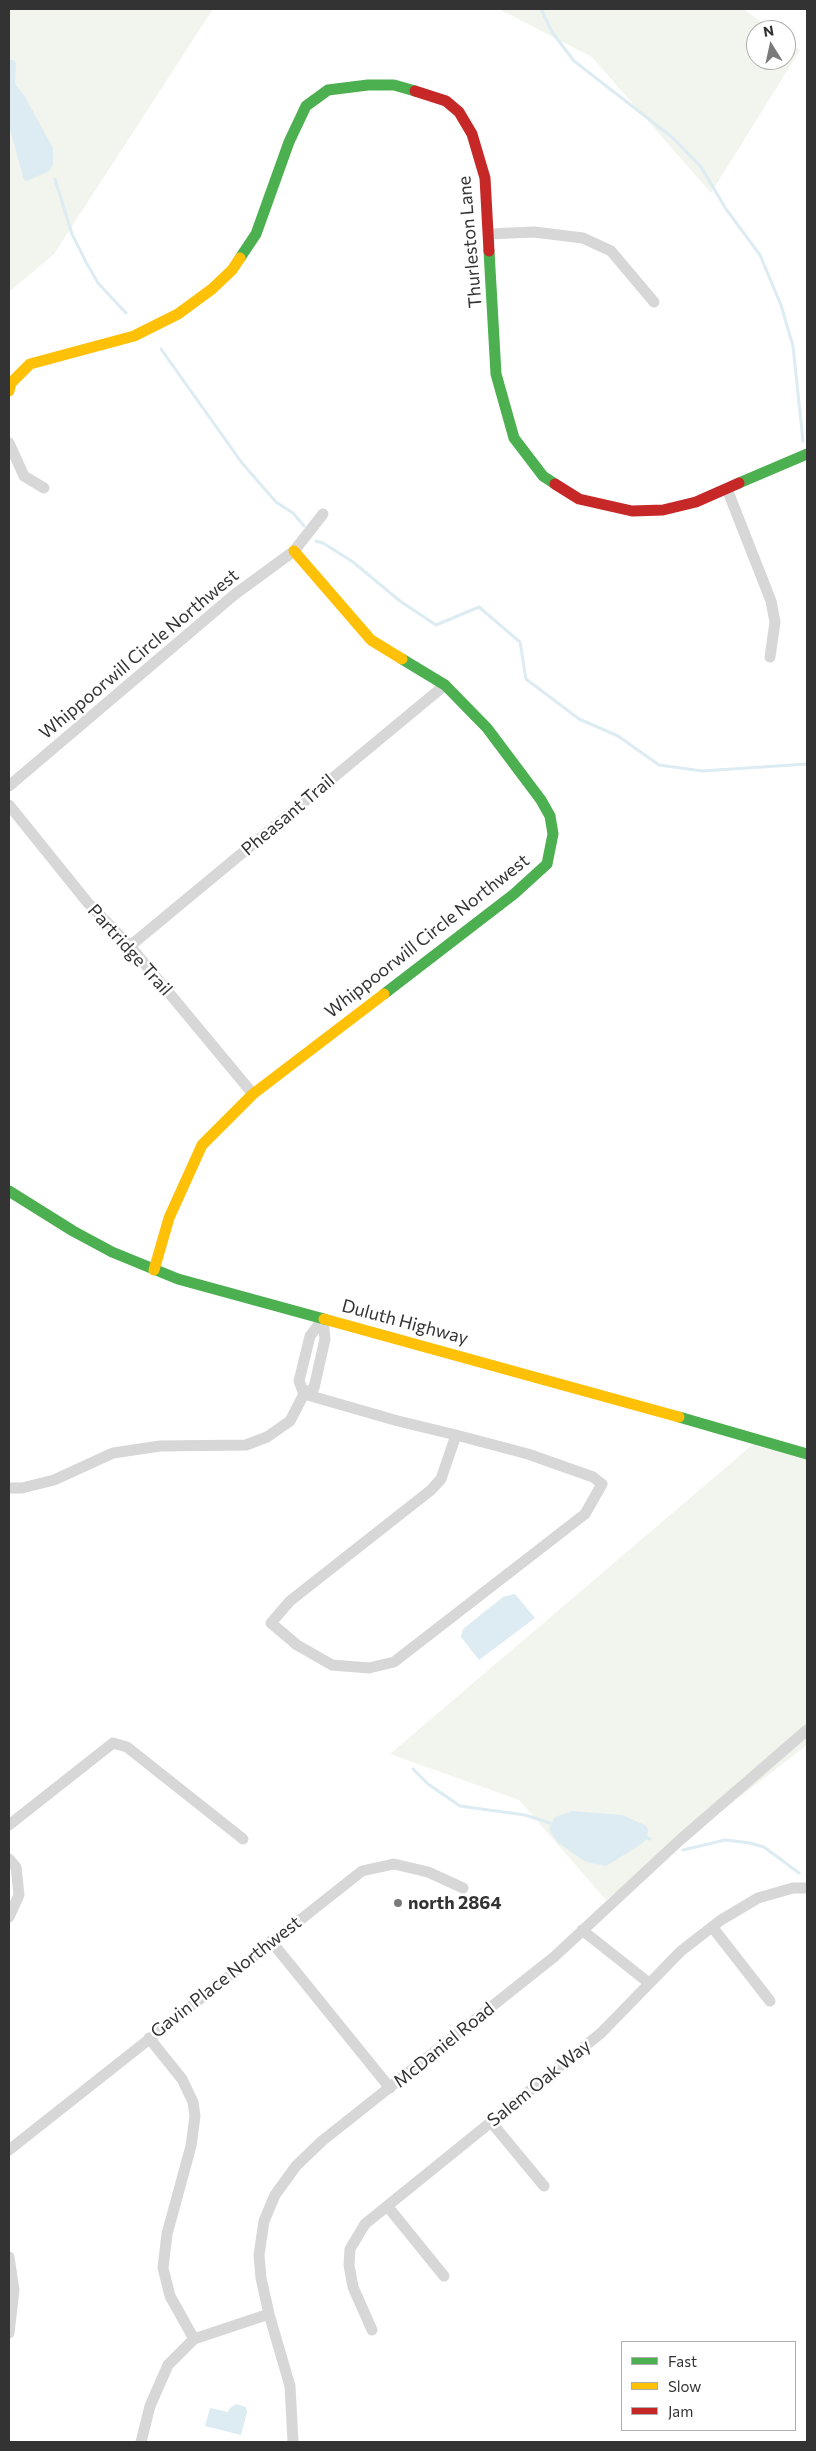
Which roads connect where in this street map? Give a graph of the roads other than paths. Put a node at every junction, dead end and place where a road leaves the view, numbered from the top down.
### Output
1 (489, 234) junction
2 (654, 302) dead end
3 (9, 391) edge
4 (9, 443) edge
5 (807, 454) edge
6 (44, 488) dead end
7 (727, 489) junction
8 (323, 514) dead end
9 (294, 551) junction
10 (770, 657) dead end
11 (445, 685) junction
12 (9, 786) edge
13 (9, 805) edge
14 (130, 946) junction
15 (253, 1094) junction
16 (9, 1191) edge
17 (154, 1270) junction
18 (323, 1319) junction
19 (304, 1394) junction
20 (456, 1435) junction
21 (807, 1454) edge
22 (9, 1488) edge
23 (807, 1730) edge
24 (9, 1824) edge
25 (243, 1839) dead end
26 (9, 1859) edge
27 (463, 1888) dead end
28 (807, 1888) edge
29 (9, 1917) edge
30 (713, 1928) junction
31 (582, 1930) junction
32 (271, 1941) junction
33 (648, 1983) junction
34 (770, 2001) dead end
35 (149, 2038) junction
36 (390, 2088) junction
37 (491, 2122) junction
38 (9, 2150) edge
39 (544, 2186) dead end
40 (388, 2207) junction
41 (9, 2256) edge
42 (444, 2276) dead end
43 (269, 2314) junction
44 (372, 2330) dead end
45 (9, 2333) edge
46 (194, 2339) junction
47 (141, 2442) edge
48 (293, 2442) edge

1 - 2 street
1 - 3 street, Thurleston Lane
1 - 7 street, Thurleston Lane
4 - 6 street
5 - 7 street, Thurleston Lane
7 - 10 street
8 - 9 street, Whippoorwill Circle Northwest
9 - 11 street, Whippoorwill Circle Northwest
9 - 12 street, Whippoorwill Circle Northwest
11 - 14 street, Pheasant Trail
11 - 15 street, Whippoorwill Circle Northwest
13 - 14 street, Partridge Trail
14 - 15 street, Partridge Trail
15 - 17 street, Whippoorwill Circle Northwest
16 - 17 street, Duluth Highway
17 - 18 street, Duluth Highway
18 - 19 street
18 - 19 street
18 - 21 street, Duluth Highway
19 - 20 street
19 - 22 street
20 - 20 street
23 - 31 street, McDaniel Road
24 - 25 street
26 - 29 street
27 - 32 street, Gavin Place Northwest
28 - 30 street, Salem Oak Way
30 - 33 street, Salem Oak Way
30 - 34 street
31 - 33 street
31 - 36 street, McDaniel Road
32 - 35 street, Gavin Place Northwest
32 - 36 street
33 - 37 street, Salem Oak Way
35 - 38 street, Gavin Place Northwest
35 - 46 street
36 - 43 street, McDaniel Road
37 - 39 street
37 - 40 street, Salem Oak Way
40 - 42 street
40 - 44 street, Salem Oak Way
41 - 45 street
43 - 46 street
43 - 48 street, McDaniel Road
46 - 47 street

